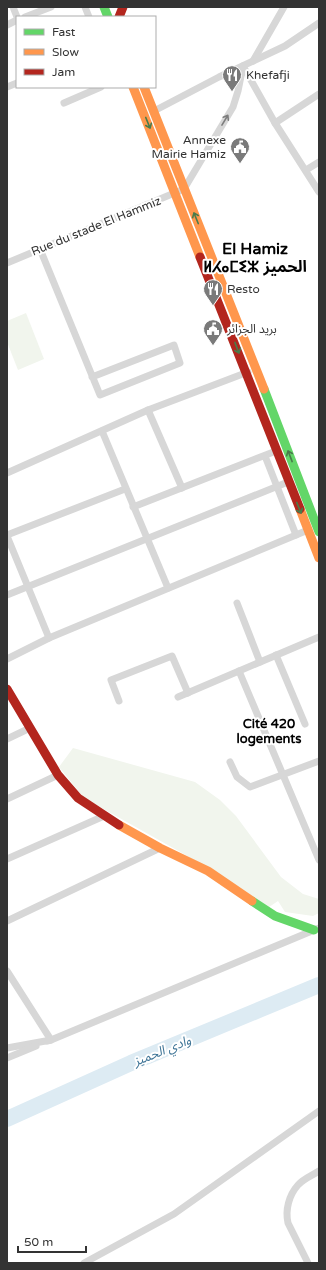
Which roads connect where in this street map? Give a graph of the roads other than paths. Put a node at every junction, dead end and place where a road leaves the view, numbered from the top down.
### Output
1 (51, 7) edge
2 (284, 7) edge
3 (28, 16) edge
4 (16, 20) edge
5 (319, 23) edge
6 (7, 25) edge
7 (253, 61) junction
8 (242, 66) junction
9 (99, 88) edge
10 (133, 88) edge
11 (144, 88) edge
12 (319, 94) edge
13 (64, 103) dead end
14 (154, 111) junction
15 (275, 123) junction
16 (319, 162) edge
17 (306, 170) junction
18 (180, 191) junction
19 (319, 192) edge
20 (40, 249) junction
21 (7, 263) edge
22 (256, 369) junction
23 (246, 373) junction
24 (92, 377) junction
25 (148, 410) junction
26 (102, 431) junction
27 (276, 451) junction
28 (265, 456) junction
29 (7, 473) edge
30 (288, 482) junction
31 (277, 487) junction
32 (182, 488) junction
33 (125, 489) junction
34 (133, 507) junction
35 (308, 530) junction
36 (319, 532) edge
37 (296, 535) junction
38 (7, 536) edge
39 (147, 538) junction
40 (319, 558) edge
41 (28, 586) junction
42 (168, 588) junction
43 (7, 595) edge
44 (237, 603) dead end
45 (319, 637) edge
46 (48, 638) junction
47 (276, 655) junction
48 (7, 659) edge
49 (260, 662) junction
50 (239, 671) junction
51 (7, 689) edge
52 (188, 693) junction
53 (178, 697) dead end
54 (119, 701) dead end
55 (305, 724) dead end
56 (30, 728) junction
57 (7, 739) edge
58 (319, 761) edge
59 (230, 762) dead end
60 (58, 775) junction
61 (283, 775) junction
62 (7, 799) edge
63 (104, 816) junction
64 (160, 848) junction
65 (7, 859) edge
66 (319, 860) edge
67 (7, 920) edge
68 (316, 929) edge
69 (7, 971) edge
70 (51, 1040) junction
71 (7, 1048) edge
72 (7, 1058) edge
73 (319, 1111) edge
74 (319, 1171) edge
75 (84, 1263) edge
76 (308, 1263) edge

1 - 3 street
2 - 7 street
4 - 6 street
5 - 7 street
7 - 8 street
8 - 14 street
8 - 15 street
18 -> 8 street
9 - 13 street
10 -> 18 main road
11 - 14 main road
12 - 15 street
14 - 18 main road
15 - 17 street
16 - 17 street
17 - 19 street
18 - 20 street, Rue du stade El Hammiz
22 -> 18 main road
18 -> 23 main road
20 - 21 street, Rue du stade El Hammiz
20 - 24 street
22 - 23 street
36 -> 22 main road
23 - 25 street
23 - 27 main road
24 - 24 street
25 - 26 street
25 - 32 street
26 - 29 street
26 - 33 street
27 - 28 street
27 - 30 main road
28 - 31 street
28 - 32 street
30 - 31 street
30 -> 35 main road
31 - 37 street
31 - 39 street
32 - 34 street
33 - 34 street
33 - 38 street
34 - 39 street
35 - 37 street
35 - 40 main road
37 - 42 street
38 - 41 street
39 - 41 street
39 - 42 street
41 - 43 street
41 - 46 street
42 - 46 street
44 - 49 street
45 - 47 street
46 - 48 street
47 - 49 street
47 - 55 street
49 - 50 street
50 - 52 street
50 - 61 street
51 - 56 main road
52 - 53 street
52 - 54 street
56 - 57 street
56 - 60 main road
58 - 61 street
59 - 61 street
60 - 62 street
60 - 63 main road
61 - 66 street
63 - 64 main road
63 - 65 street
64 - 67 street
64 - 68 main road
68 - 70 street
69 - 70 street
70 - 71 street
70 - 72 street
73 - 75 street
74 - 76 street

